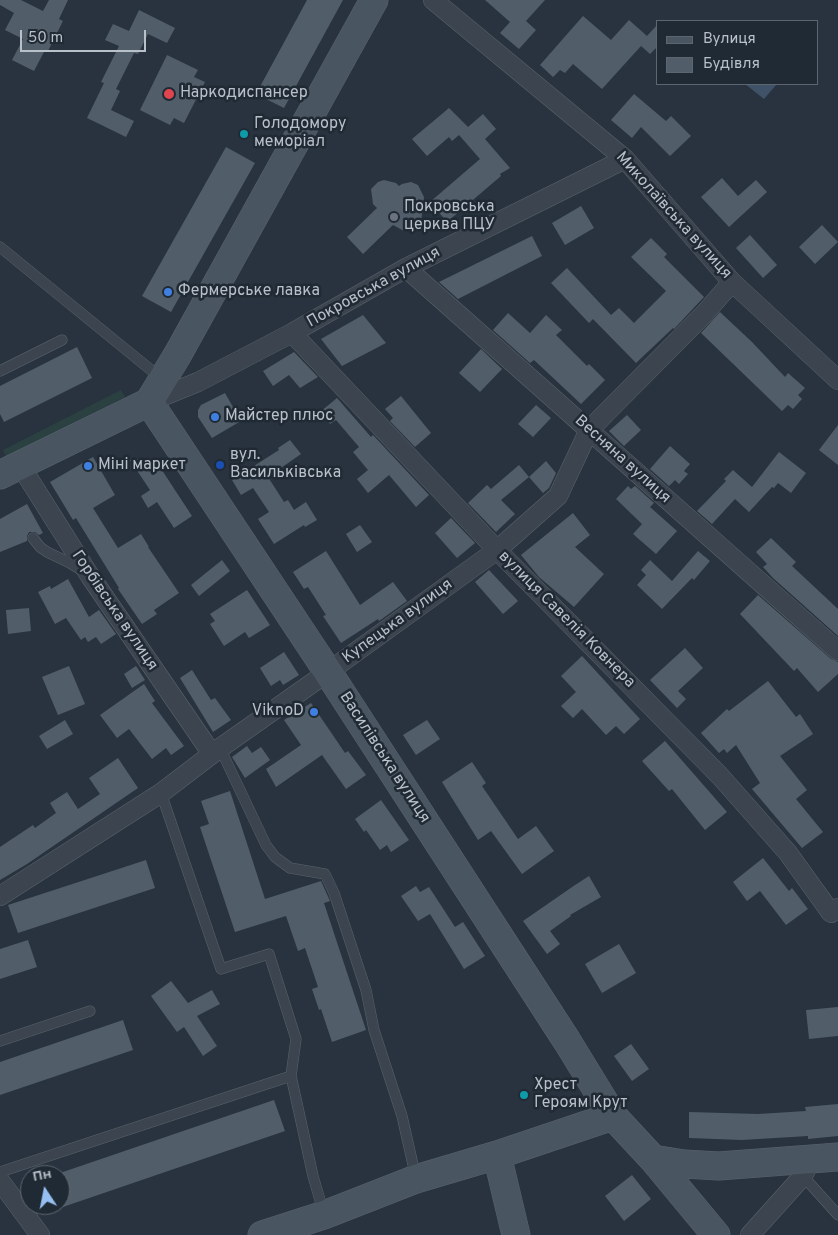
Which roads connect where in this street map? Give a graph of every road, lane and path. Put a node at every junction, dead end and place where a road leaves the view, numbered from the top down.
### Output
1 (374, 0) edge
2 (433, 0) edge
3 (625, 159) junction
4 (0, 247) edge
5 (406, 268) junction
6 (732, 282) junction
7 (292, 333) junction
8 (62, 340) dead end
9 (0, 371) edge
10 (838, 380) edge
11 (156, 391) junction
12 (589, 430) junction
13 (5, 472) edge
14 (33, 538) dead end
15 (497, 550) junction
16 (90, 576) junction
17 (838, 651) edge
18 (328, 672) junction
19 (216, 751) junction
20 (161, 793) junction
21 (0, 896) edge
22 (834, 911) edge
23 (90, 1011) dead end
24 (0, 1041) edge
25 (291, 1076) junction
26 (613, 1116) junction
27 (497, 1155) junction
28 (838, 1157) edge
29 (653, 1159) junction
30 (807, 1168) junction
31 (0, 1172) edge
32 (416, 1178) junction
33 (0, 1181) edge
34 (324, 1215) junction
35 (838, 1215) edge
36 (40, 1235) edge
37 (262, 1235) edge
38 (516, 1235) edge
39 (716, 1235) edge
40 (750, 1235) edge

1 - 11 main road
2 - 3 street, Миколаївська вулиця
3 - 5 street, Покровська вулиця
3 - 6 street, Миколаївська вулиця
4 - 11 lane
5 - 7 street, Покровська вулиця
5 - 12 street, Весняна вулиця
6 - 10 street, Миколаївська вулиця
6 - 12 street, Купецька вулиця
7 - 11 street, Покровська вулиця
7 - 15 street, вулиця Савелія Ковнера
8 - 9 lane
11 - 13 main road, Покровська вулиця
11 - 18 main road, Василівська вулиця
12 - 15 street, Купецька вулиця
12 - 17 street, Весняна вулиця
13 - 16 street, Горбівська вулиця
14 - 16 lane
15 - 18 street, Купецька вулиця
15 - 22 street, вулиця Савелія Ковнера
16 - 19 street, Горбівська вулиця
18 - 19 street, Купецька вулиця
18 - 26 main road, Василівська вулиця
19 - 20 street, Купецька вулиця
19 - 32 lane
20 - 21 street, Купецька вулиця
20 - 25 lane
23 - 24 lane
25 - 31 lane
25 - 34 lane
26 - 27 main road
26 - 29 main road, Василівська вулиця
27 - 32 main road
27 - 38 main road
28 - 30 main road
29 - 30 main road
29 - 39 main road
30 - 35 lane
30 - 40 street
32 - 34 main road
33 - 36 street
34 - 37 main road

